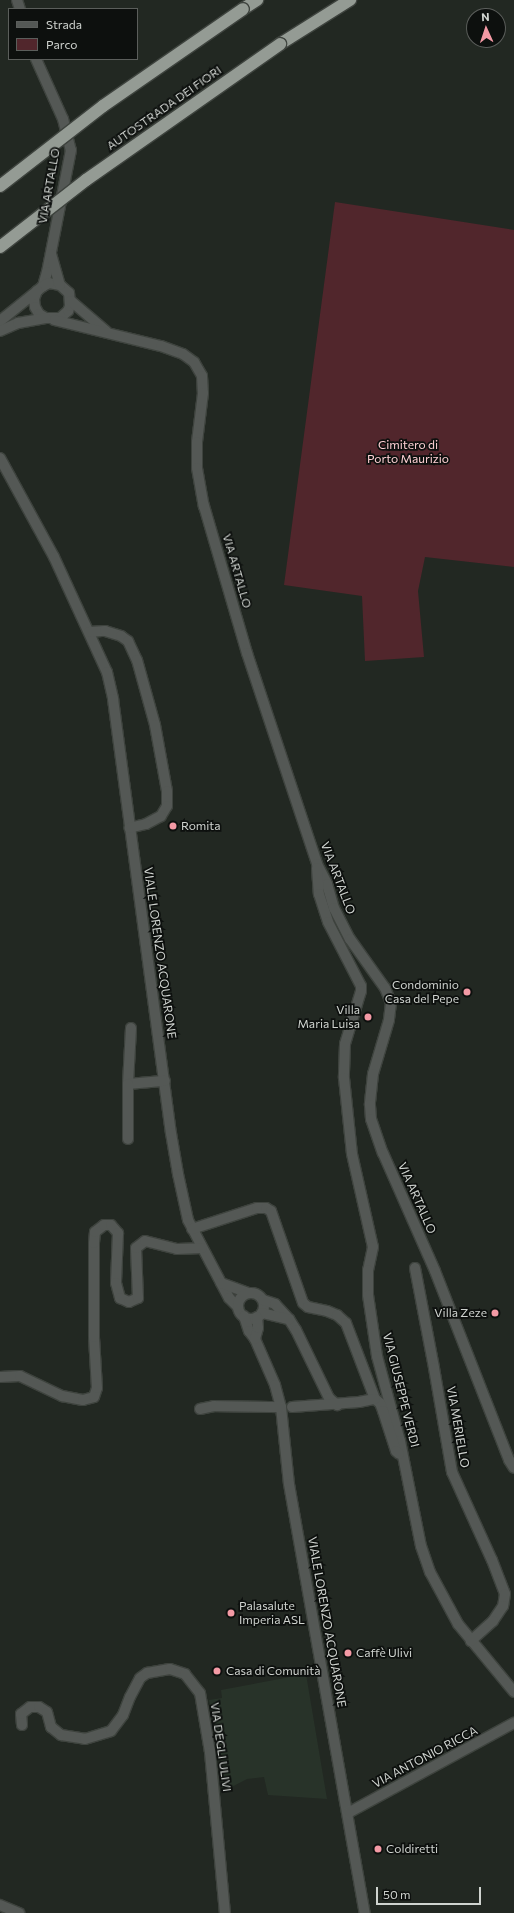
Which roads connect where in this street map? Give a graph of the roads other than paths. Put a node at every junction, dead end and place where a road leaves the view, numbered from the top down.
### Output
1 (257, 0) edge
2 (350, 0) edge
3 (36, 60) edge
4 (0, 186) edge
5 (0, 247) edge
6 (50, 251) junction
7 (60, 285) junction
8 (40, 288) junction
9 (71, 301) junction
10 (50, 319) junction
11 (0, 321) edge
12 (0, 331) edge
13 (109, 333) junction
14 (0, 458) edge
15 (89, 632) junction
16 (130, 828) junction
17 (317, 864) junction
18 (131, 1028) dead end
19 (165, 1081) junction
20 (128, 1084) junction
21 (128, 1139) dead end
22 (192, 1229) junction
23 (202, 1248) junction
24 (415, 1268) dead end
25 (221, 1282) junction
26 (248, 1293) junction
27 (263, 1300) junction
28 (238, 1307) junction
29 (259, 1315) junction
30 (244, 1316) junction
31 (289, 1319) junction
32 (255, 1339) junction
33 (0, 1377) edge
34 (376, 1399) junction
35 (337, 1404) junction
36 (281, 1407) junction
37 (292, 1407) dead end
38 (200, 1409) dead end
39 (405, 1460) junction
40 (514, 1468) edge
41 (471, 1641) junction
42 (514, 1692) edge
43 (514, 1723) edge
44 (22, 1725) dead end
45 (348, 1813) junction
46 (0, 1905) edge
47 (19, 1913) edge
48 (225, 1913) edge
49 (366, 1913) edge

1 - 4 highway, bridge
2 - 5 highway, AUTOSTRADA DEI FIORI, bridge
3 - 6 street, VIA ARTALLO
6 - 7 street, VIA ARTALLO
6 - 8 street, VIA ARTALLO
7 - 8 street
7 - 9 street, VIA ARTALLO
8 - 10 street, VIA ARTALLO
8 - 11 street
9 - 10 street
9 - 13 street, VIA ARTALLO
10 - 12 street
10 - 13 street, VIA ARTALLO
13 - 17 street, VIA ARTALLO
14 - 15 street, VIALE LORENZO ACQUARONE
15 - 16 street, VIALE LORENZO ACQUARONE
15 - 16 street
16 - 19 street, VIALE LORENZO ACQUARONE
17 - 39 street, VIA GIUSEPPE VERDI
17 - 40 street, VIA ARTALLO
18 - 20 street
19 - 20 street
19 - 22 street, VIALE LORENZO ACQUARONE
20 - 21 street
22 - 23 street, VIALE LORENZO ACQUARONE
22 - 34 street
23 - 25 street, VIALE LORENZO ACQUARONE
23 - 33 street
24 - 41 street, VIA MERIELLO
25 - 26 street
25 - 28 street, VIALE LORENZO ACQUARONE
26 - 27 street
26 - 28 street
27 - 29 street
27 - 31 street
28 - 30 street
29 - 30 street
29 - 31 street
29 - 32 street, VIALE LORENZO ACQUARONE
30 - 32 street, VIALE LORENZO ACQUARONE
31 - 35 street
32 - 36 street, VIALE LORENZO ACQUARONE
34 - 35 street
34 - 39 street
35 - 37 street
36 - 38 street
36 - 45 street, VIALE LORENZO ACQUARONE
39 - 41 street, VIA GIUSEPPE VERDI
41 - 42 street, VIA GIUSEPPE VERDI
43 - 45 street, VIA ANTONIO RICCA
44 - 48 street, VIA DEGLI ULIVI
45 - 49 street, VIALE LORENZO ACQUARONE
46 - 47 street

